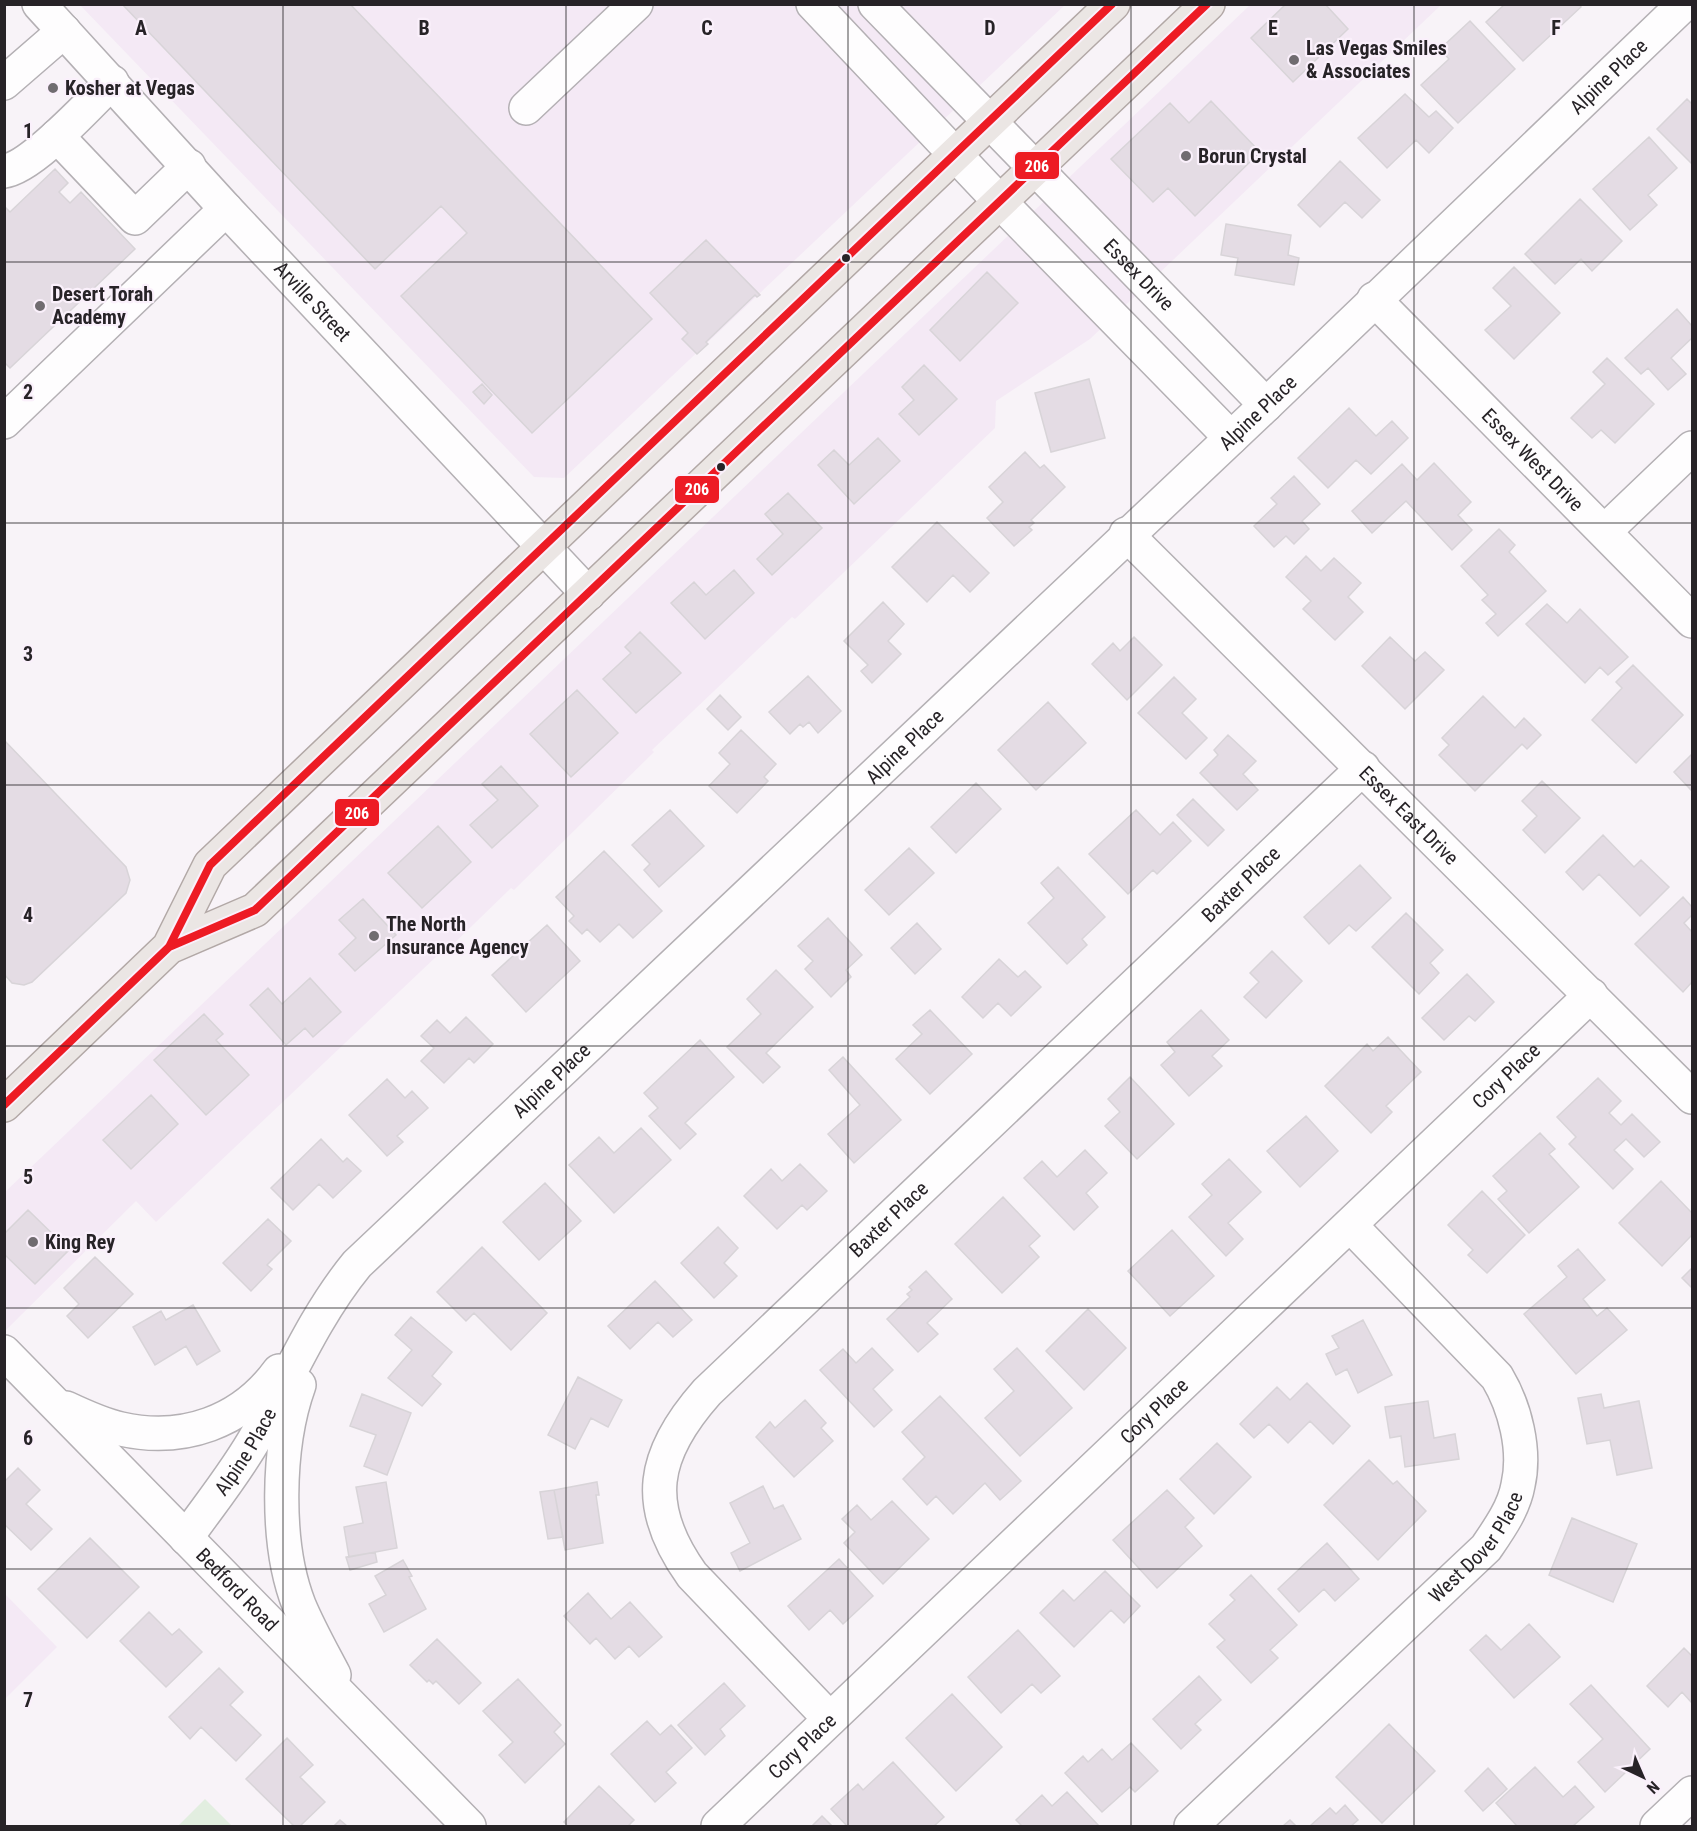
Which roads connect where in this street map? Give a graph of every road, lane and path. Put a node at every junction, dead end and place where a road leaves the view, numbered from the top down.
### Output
1 (39, 4) edge
2 (636, 4) edge
3 (813, 4) edge
4 (875, 4) edge
5 (1113, 4) edge
6 (1208, 4) edge
7 (1684, 4) edge
8 (64, 31) junction
9 (112, 82) junction
10 (4, 83) edge
11 (526, 108) dead end
12 (989, 122) junction
13 (57, 136) junction
14 (955, 154) junction
15 (189, 166) junction
16 (1034, 170) junction
17 (4, 171) edge
18 (1000, 202) junction
19 (226, 210) junction
20 (1374, 299) junction
21 (1266, 405) junction
22 (4, 422) edge
23 (1231, 438) junction
24 (1692, 448) edge
25 (1605, 531) junction
26 (1126, 534) junction
27 (544, 547) junction
28 (588, 594) junction
29 (1692, 621) edge
30 (1363, 768) junction
31 (169, 947) junction
32 (1591, 995) junction
33 (1692, 1097) edge
34 (4, 1105) edge
35 (1350, 1225) junction
36 (320, 1317) junction
37 (4, 1352) edge
38 (55, 1403) junction
39 (186, 1538) junction
40 (347, 1704) junction
41 (830, 1719) junction
42 (1692, 1793) edge
43 (469, 1827) edge
44 (718, 1827) edge
45 (1191, 1827) edge
46 (1657, 1827) edge

1 - 8 street, Arville Street
2 - 11 street
3 - 14 street
4 - 12 street, Essex Drive
5 - 12 main road
6 - 16 main road
7 - 20 street, Alpine Place
8 - 9 street, Arville Street
8 - 10 street
9 - 13 street
9 - 15 street, Arville Street
12 - 14 main road
12 - 16 street, Essex Drive
13 - 15 street
13 - 17 street
14 - 18 street
14 - 27 main road
15 - 19 street, Arville Street
16 - 18 main road
16 - 21 street, Essex Drive
18 - 23 street
18 - 28 main road
19 - 22 street
19 - 27 street, Arville Street
20 - 21 street, Alpine Place
20 - 25 street, Essex West Drive
21 - 23 street, Alpine Place
23 - 26 street, Alpine Place
24 - 25 street
25 - 29 street, Essex West Drive
26 - 30 street, Essex East Drive
26 - 36 street, Alpine Place
27 - 28 street, Arville Street
27 - 31 main road
28 - 31 main road
30 - 32 street, Essex East Drive
30 - 41 street, Baxter Place
31 - 34 main road
32 - 33 street, Essex East Drive
32 - 35 street, Cory Place
35 - 41 street, Cory Place
35 - 45 street, West Dover Place
36 - 38 street
36 - 39 street, Alpine Place
36 - 40 street
37 - 38 street, Bedford Road
38 - 39 street, Bedford Road
39 - 40 street, Bedford Road
40 - 43 street, Bedford Road
41 - 44 street, Cory Place
42 - 46 street

